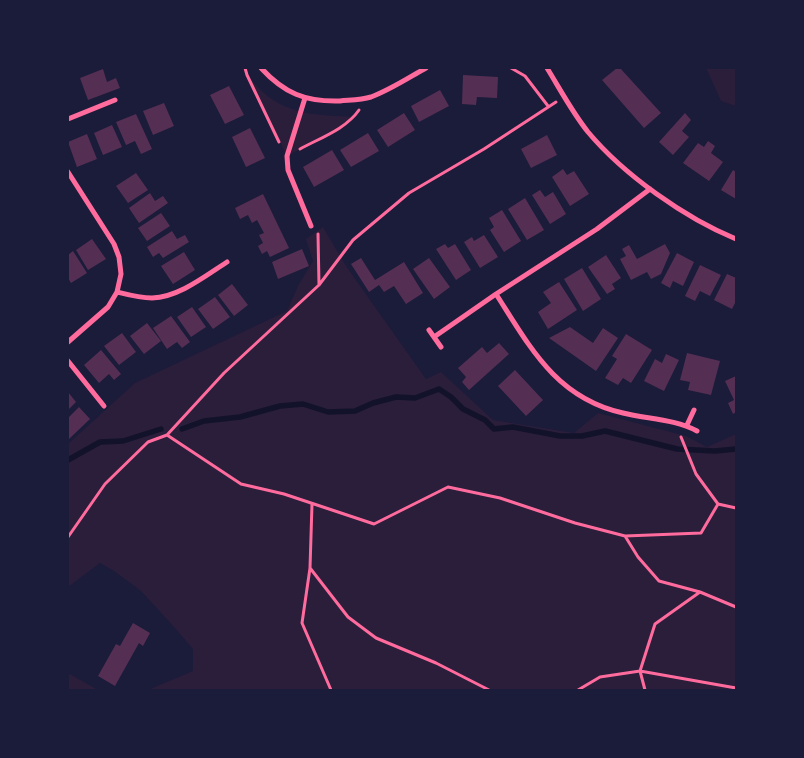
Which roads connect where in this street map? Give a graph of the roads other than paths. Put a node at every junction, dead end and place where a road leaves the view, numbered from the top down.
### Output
1 (260, 68) edge
2 (426, 68) edge
3 (546, 68) edge
4 (305, 98) junction
5 (115, 100) dead end
6 (68, 120) edge
7 (68, 172) edge
8 (650, 189) junction
9 (311, 226) road end
10 (736, 239) edge
11 (227, 262) dead end
12 (117, 292) junction
13 (496, 294) junction
14 (429, 330) dead end
15 (434, 337) junction
16 (68, 342) edge
17 (441, 347) dead end
18 (68, 362) edge
19 (104, 406) dead end
20 (694, 410) dead end
21 (686, 425) junction
22 (696, 431) dead end

1 - 4 street
2 - 4 street
3 - 8 street
4 - 9 street
5 - 6 street
7 - 12 street
8 - 10 street
8 - 13 street
11 - 12 street
12 - 16 street
13 - 15 street
13 - 21 street
14 - 15 street
15 - 17 street
18 - 19 street
20 - 21 street
21 - 22 street

